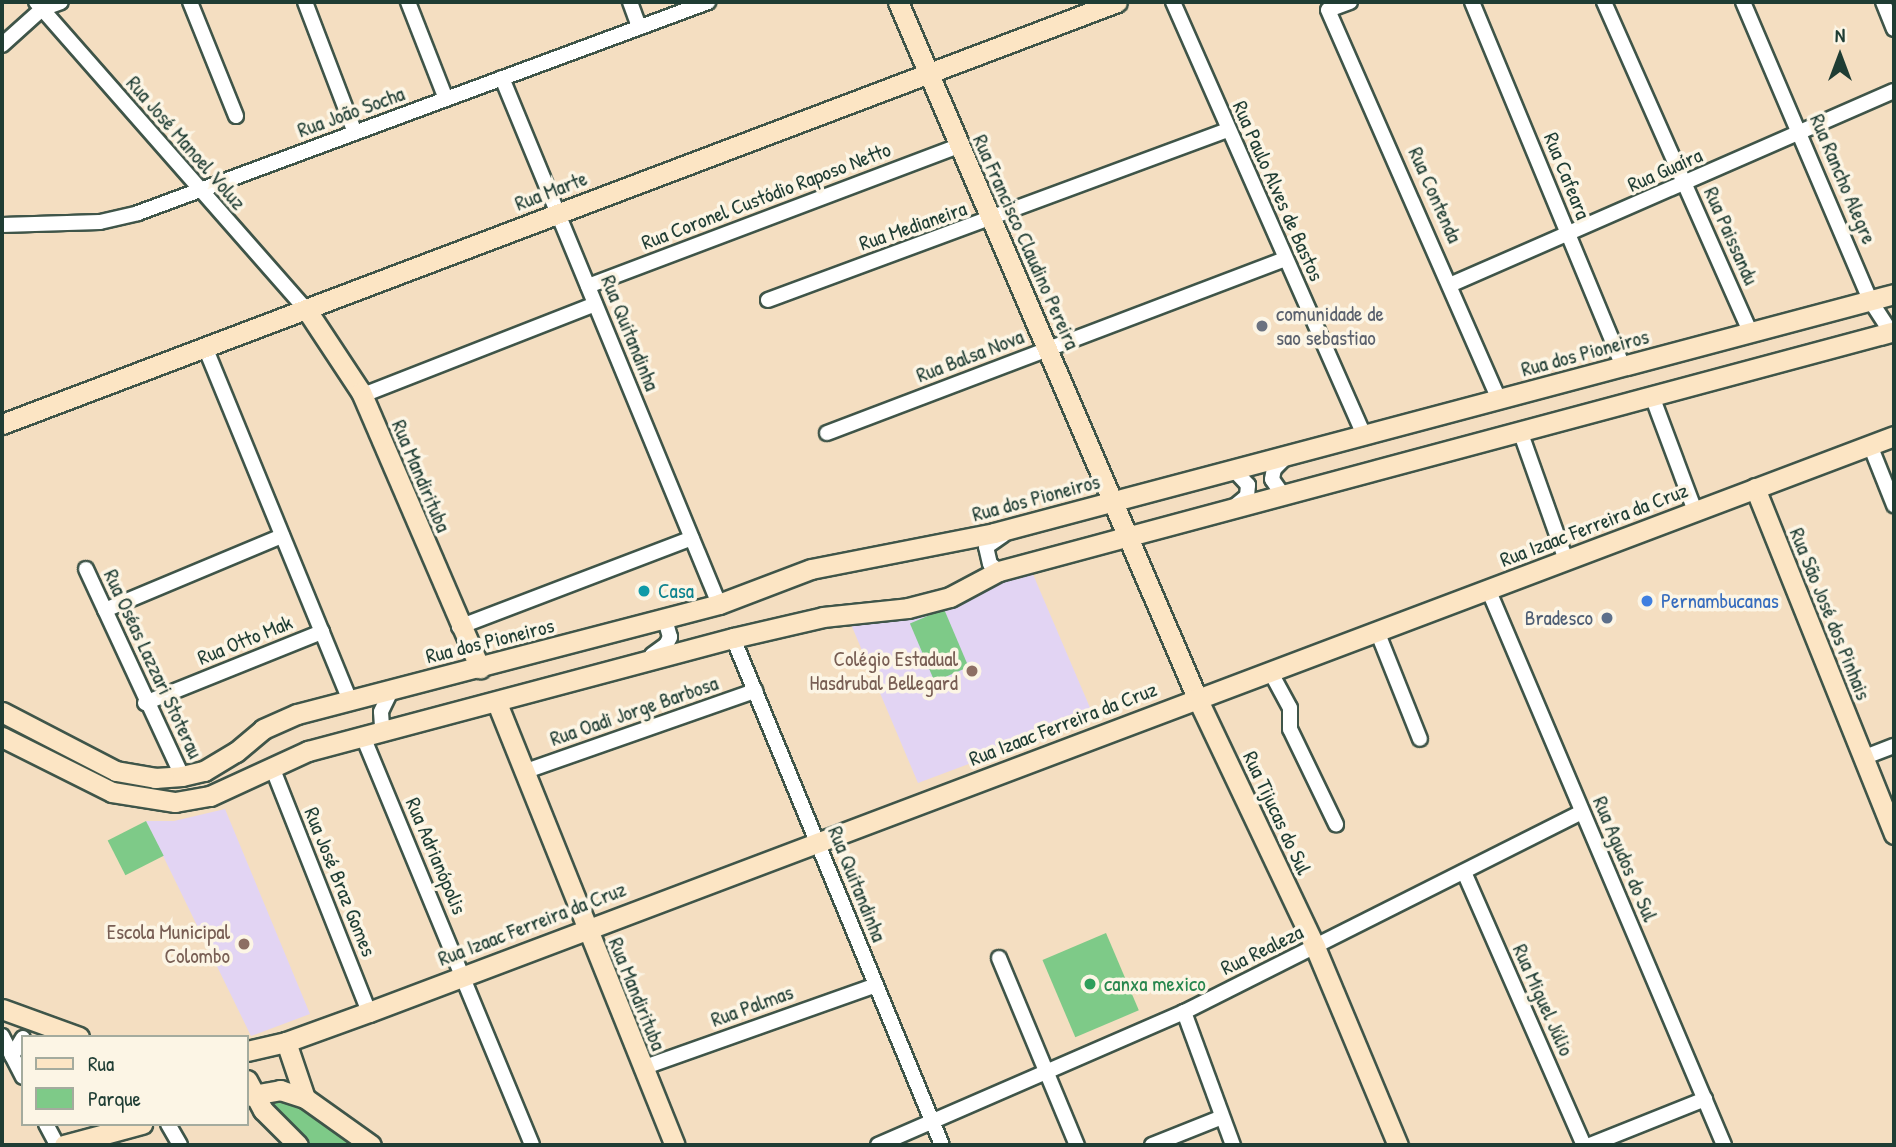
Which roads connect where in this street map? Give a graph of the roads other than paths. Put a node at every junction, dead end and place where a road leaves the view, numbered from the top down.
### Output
1 (61, 2) edge
2 (190, 2) edge
3 (305, 2) edge
4 (408, 2) edge
5 (630, 2) edge
6 (708, 2) edge
7 (898, 2) edge
8 (1117, 2) edge
9 (1173, 2) edge
10 (1350, 2) edge
11 (1472, 2) edge
12 (1604, 2) edge
13 (1743, 2) edge
14 (1883, 2) edge
15 (39, 5) edge
16 (639, 27) junction
17 (1894, 29) edge
18 (2, 45) edge
19 (927, 71) junction
20 (502, 78) junction
21 (1894, 91) edge
22 (446, 99) junction
23 (236, 116) dead end
24 (1228, 130) junction
25 (1798, 132) junction
26 (355, 133) junction
27 (959, 146) junction
28 (1686, 184) junction
29 (198, 191) junction
30 (558, 213) junction
31 (992, 220) junction
32 (2, 225) edge
33 (1568, 236) junction
34 (1284, 259) junction
35 (1452, 284) junction
36 (588, 286) junction
37 (1894, 294) edge
38 (768, 300) dead end
39 (1870, 300) junction
40 (595, 304) junction
41 (306, 309) junction
42 (1893, 331) edge
43 (1751, 333) junction
44 (205, 347) junction
45 (1049, 349) junction
46 (1623, 367) junction
47 (363, 396) junction
48 (1652, 396) junction
49 (1499, 399) junction
50 (2, 424) edge
51 (1520, 432) junction
52 (827, 433) dead end
53 (1364, 435) junction
54 (1894, 436) edge
55 (1870, 445) junction
56 (1288, 455) junction
57 (1233, 470) junction
58 (1755, 488) junction
59 (1283, 495) junction
60 (1114, 501) junction
61 (1894, 505) edge
62 (1230, 509) junction
63 (1695, 511) junction
64 (1041, 520) junction
65 (282, 536) junction
66 (1129, 536) junction
67 (692, 538) junction
68 (1566, 560) junction
69 (86, 569) dead end
70 (999, 570) junction
71 (1488, 589) junction
72 (719, 604) junction
73 (105, 610) junction
74 (665, 618) junction
75 (459, 628) junction
76 (1377, 631) junction
77 (322, 632) junction
78 (733, 638) junction
79 (480, 668) junction
80 (1270, 671) junction
81 (608, 672) junction
82 (392, 690) junction
83 (755, 691) junction
84 (1197, 698) junction
85 (350, 701) junction
86 (145, 703) junction
87 (497, 703) junction
88 (2, 712) edge
89 (394, 731) junction
90 (2, 737) edge
91 (1420, 738) dead end
92 (364, 739) junction
93 (1894, 746) edge
94 (1865, 757) junction
95 (272, 767) junction
96 (526, 771) junction
97 (182, 776) junction
98 (1582, 812) junction
99 (1336, 824) dead end
100 (1894, 834) edge
101 (817, 841) junction
102 (1464, 872) junction
103 (586, 928) junction
104 (1315, 947) junction
105 (999, 958) dead end
106 (463, 974) junction
107 (876, 985) junction
108 (2, 1009) edge
109 (369, 1012) junction
110 (1184, 1012) junction
111 (26, 1032) edge
112 (2, 1035) edge
113 (58, 1035) edge
114 (21, 1041) edge
115 (286, 1042) junction
116 (248, 1051) edge
117 (12, 1056) junction
118 (642, 1068) junction
119 (21, 1073) edge
120 (1049, 1073) junction
121 (253, 1095) edge
122 (305, 1098) junction
123 (1705, 1099) junction
124 (1222, 1117) junction
125 (934, 1124) junction
126 (47, 1126) edge
127 (135, 1126) edge
128 (169, 1126) edge
129 (57, 1145) edge
130 (64, 1145) edge
131 (180, 1145) edge
132 (284, 1145) edge
133 (298, 1145) edge
134 (371, 1145) edge
135 (532, 1145) edge
136 (674, 1145) edge
137 (878, 1145) edge
138 (942, 1145) edge
139 (1077, 1145) edge
140 (1152, 1145) edge
141 (1233, 1145) edge
142 (1398, 1145) edge
143 (1584, 1145) edge
144 (1590, 1145) edge
145 (1724, 1145) edge

1 - 15 street
2 - 23 street
3 - 26 street
4 - 22 street
5 - 16 street
6 - 16 street, Rua João Socha
7 - 19 street, Rua Francisco Claudino Pereira
8 - 19 street, Rua Marte
9 - 24 street, Rua Paulo Alves de Bastos
10 - 35 street, Rua Contenda
11 - 33 street, Rua Cafeara
12 - 28 street, Rua Paissandu
13 - 25 street, Rua Rancho Alegre
14 - 17 street
15 - 18 street
15 - 29 street, Rua José Manoel Voluz
16 - 20 street, Rua João Socha
19 - 27 street, Rua Francisco Claudino Pereira
19 - 30 street, Rua Marte
20 - 22 street, Rua João Socha
20 - 30 street, Rua Quitandinha
21 - 25 street, Rua Guaíra
22 - 26 street, Rua João Socha
24 - 31 street, Rua Medianeira
24 - 34 street, Rua Paulo Alves de Bastos
25 - 28 street, Rua Guaíra
25 - 39 street, Rua Rancho Alegre
26 - 29 street, Rua João Socha
27 - 31 street, Rua Francisco Claudino Pereira
27 - 36 street, Rua Coronel Custódio Raposo Netto
28 - 33 street, Rua Guaíra
28 - 43 street, Rua Paissandu
29 - 32 street, Rua João Socha
29 - 41 street, Rua José Manoel Voluz
30 - 36 street, Rua Quitandinha
30 - 41 street, Rua Marte
31 - 38 street, Rua Medianeira
31 - 45 street, Rua Francisco Claudino Pereira
33 - 35 street, Rua Guaíra
33 - 46 street, Rua Cafeara
34 - 45 street, Rua Balsa Nova
34 - 53 street, Rua Paulo Alves de Bastos
35 - 49 street, Rua Contenda
36 - 40 street, Rua Quitandinha
37 - 39 street, Rua dos Pioneiros
39 - 42 street, Rua Rancho Alegre
39 - 43 street, Rua dos Pioneiros
40 - 47 street
40 - 67 street, Rua Quitandinha
41 - 44 street, Rua Marte
41 - 47 street, Rua Mandirituba
42 - 48 street
43 - 46 street, Rua dos Pioneiros
44 - 50 street, Rua Marte
44 - 65 street
45 - 52 street, Rua Balsa Nova
45 - 60 street, Rua Francisco Claudino Pereira
46 - 49 street, Rua dos Pioneiros
47 - 75 street, Rua Mandirituba
48 - 51 street
48 - 63 street
49 - 53 street, Rua dos Pioneiros
51 - 59 street
51 - 68 street
53 - 56 street, Rua dos Pioneiros
54 - 55 street, Rua Izaac Ferreira da Cruz
55 - 58 street, Rua Izaac Ferreira da Cruz
55 - 61 street
56 - 57 street, Rua dos Pioneiros
56 - 59 street
57 - 60 street, Rua dos Pioneiros
57 - 62 street
58 - 63 street, Rua Izaac Ferreira da Cruz
58 - 94 street, Rua São José dos Pinhais
59 - 62 street
60 - 64 street, Rua dos Pioneiros
60 - 66 street, Rua Tijucas do Sul
62 - 66 street
63 - 68 street, Rua Izaac Ferreira da Cruz
64 - 70 street
64 - 72 street, Rua dos Pioneiros
65 - 73 street
65 - 77 street
66 - 70 street
66 - 84 street, Rua Tijucas do Sul
67 - 72 street, Rua Quitandinha
67 - 75 street
68 - 71 street, Rua Izaac Ferreira da Cruz
69 - 73 street, Rua Oséas Lazzari Stoterau
70 - 78 street
71 - 76 street, Rua Izaac Ferreira da Cruz
71 - 98 street, Rua Agudos do Sul
72 - 74 street, Rua dos Pioneiros
73 - 86 street, Rua Oséas Lazzari Stoterau
74 - 79 street, Rua dos Pioneiros
74 - 81 street
75 - 79 street, Rua Mandirituba
76 - 80 street, Rua Izaac Ferreira da Cruz
76 - 91 street
77 - 85 street
77 - 86 street, Rua Otto Mak
78 - 81 street
78 - 83 street, Rua Quitandinha
79 - 82 street, Rua dos Pioneiros
80 - 84 street, Rua Izaac Ferreira da Cruz
80 - 99 street
81 - 87 street
82 - 85 street, Rua dos Pioneiros
82 - 89 street
83 - 96 street, Rua Oadi Jorge Barbosa
83 - 101 street, Rua Quitandinha
84 - 101 street, Rua Izaac Ferreira da Cruz
84 - 104 street, Rua Tijucas do Sul
85 - 97 street, Rua dos Pioneiros
86 - 97 street, Rua Oséas Lazzari Stoterau
87 - 89 street
87 - 96 street, Rua Mandirituba
88 - 97 street, Rua dos Pioneiros
89 - 92 street
90 - 95 street
92 - 95 street
92 - 106 street, Rua Adrianópolis
93 - 94 street
94 - 100 street, Rua São José dos Pinhais
95 - 109 street, Rua José Braz Gomes
96 - 103 street, Rua Mandirituba
98 - 102 street, Rua Realeza
98 - 123 street, Rua Agudos do Sul
101 - 103 street, Rua Izaac Ferreira da Cruz
101 - 107 street, Rua Quitandinha
102 - 104 street, Rua Realeza
102 - 143 street, Rua Miguel Júlio
103 - 106 street, Rua Izaac Ferreira da Cruz
103 - 118 street, Rua Mandirituba
104 - 110 street, Rua Realeza
104 - 142 street, Rua Tijucas do Sul
105 - 120 street
106 - 109 street, Rua Izaac Ferreira da Cruz
106 - 135 street, Rua Adrianópolis
107 - 118 street, Rua Palmas
107 - 125 street, Rua Quitandinha
108 - 111 street
109 - 115 street, Rua Izaac Ferreira da Cruz
110 - 120 street, Rua Realeza
110 - 124 street
111 - 113 street
112 - 117 street
114 - 117 street
115 - 116 street, Rua Izaac Ferreira da Cruz
115 - 122 street
117 - 119 street
118 - 136 street, Rua Mandirituba
120 - 125 street, Rua Realeza
120 - 139 street
121 - 122 street
121 - 132 street
121 - 133 street
122 - 134 street
123 - 144 street
123 - 145 street, Rua Agudos do Sul
124 - 140 street
124 - 141 street
125 - 137 street, Rua Realeza
125 - 138 street, Rua Quitandinha
126 - 129 street
127 - 130 street
128 - 131 street

